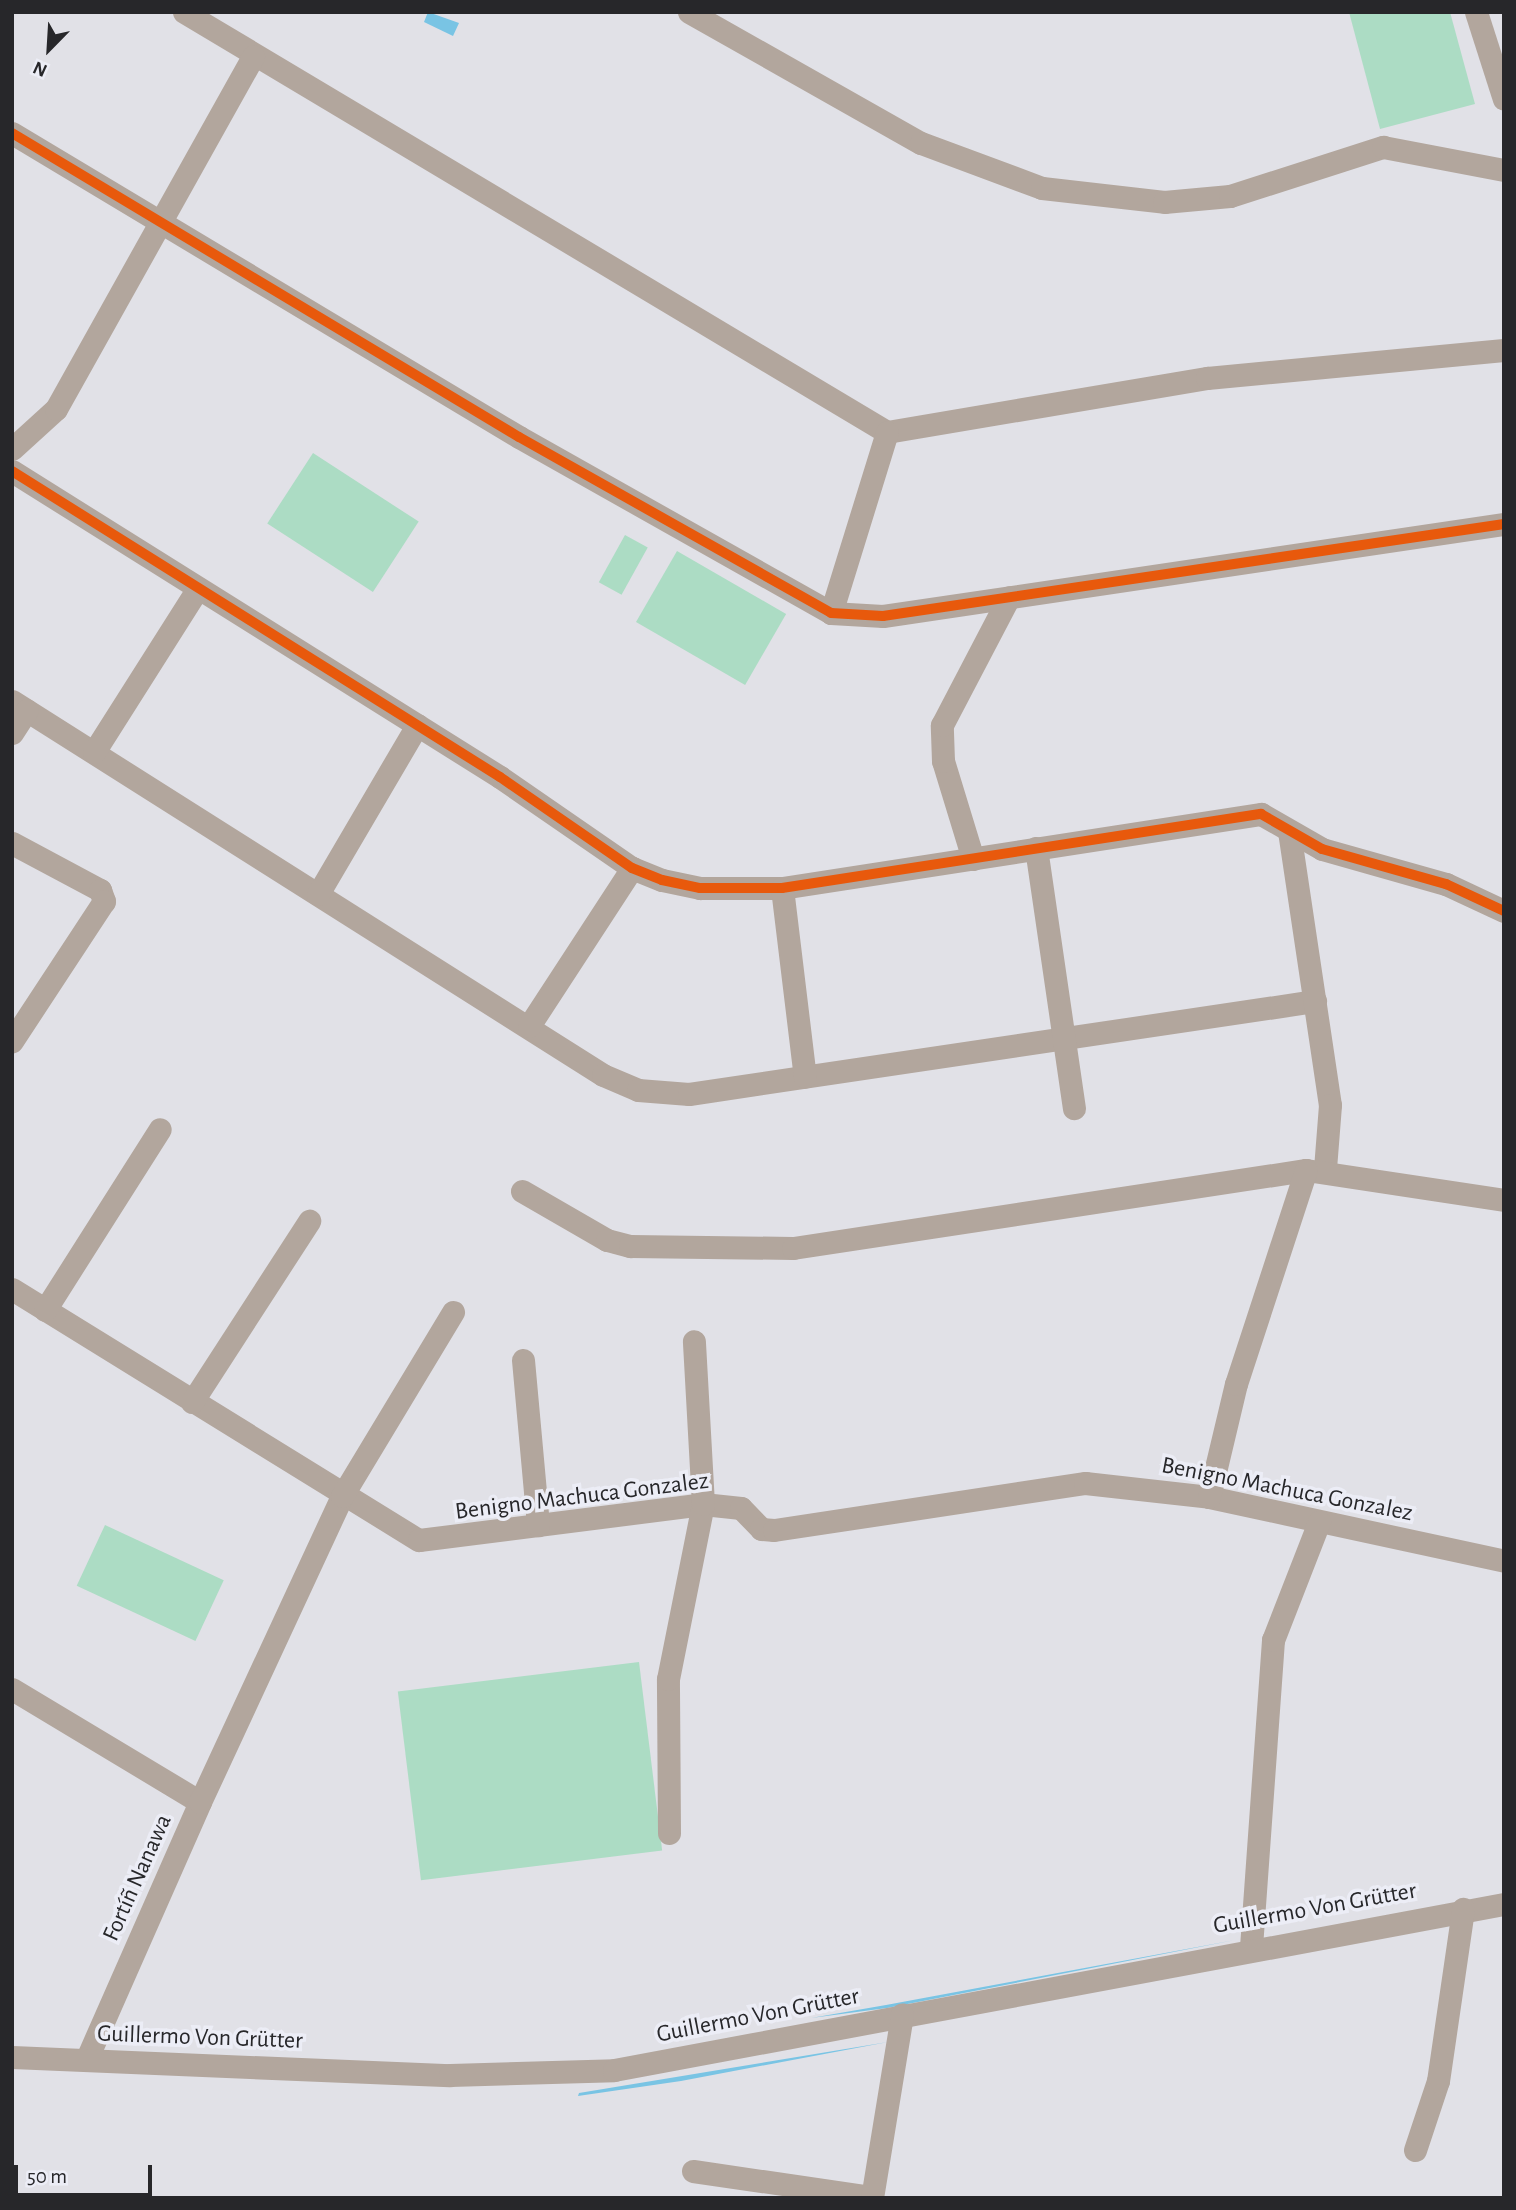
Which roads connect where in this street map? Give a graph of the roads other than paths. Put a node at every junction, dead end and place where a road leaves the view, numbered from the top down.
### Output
1 (184, 12) edge
2 (689, 12) edge
3 (1476, 12) edge
4 (253, 56) junction
5 (1504, 100) edge
6 (12, 133) edge
7 (1504, 170) edge
8 (160, 222) junction
9 (1504, 350) edge
10 (887, 432) junction
11 (12, 449) edge
12 (12, 471) edge
13 (1504, 524) edge
14 (198, 588) junction
15 (1009, 597) junction
16 (831, 612) junction
17 (20, 706) edge
18 (417, 724) junction
19 (12, 733) edge
20 (94, 752) junction
21 (1289, 831) junction
22 (12, 842) edge
23 (1036, 848) junction
24 (972, 859) junction
25 (632, 868) junction
26 (782, 888) junction
27 (318, 894) junction
28 (1504, 911) edge
29 (1315, 1001) junction
30 (529, 1026) junction
31 (1066, 1038) junction
32 (12, 1041) edge
33 (805, 1077) junction
34 (1074, 1108) dead end
35 (160, 1129) dead end
36 (1316, 1170) junction
37 (522, 1191) dead end
38 (1504, 1200) edge
39 (309, 1221) dead end
40 (12, 1289) edge
41 (46, 1310) junction
42 (453, 1312) dead end
43 (694, 1341) dead end
44 (523, 1360) dead end
45 (192, 1402) junction
46 (342, 1496) junction
47 (1209, 1497) junction
48 (703, 1504) junction
49 (1319, 1522) junction
50 (538, 1525) junction
51 (1504, 1561) edge
52 (12, 1689) edge
53 (200, 1802) junction
54 (669, 1833) dead end
55 (1504, 1904) edge
56 (1463, 1909) junction
57 (1251, 1947) junction
58 (902, 2014) junction
59 (12, 2057) edge
60 (86, 2060) junction
61 (1415, 2150) dead end
62 (693, 2171) dead end
63 (872, 2197) edge

1 - 4 street
2 - 7 street
3 - 5 street
4 - 8 street
4 - 10 street
6 - 8 street
8 - 11 street
8 - 16 street
9 - 10 street
10 - 16 street
12 - 14 street
13 - 15 street
14 - 18 street
14 - 20 street
15 - 16 street
15 - 24 street
17 - 19 street
17 - 20 street
18 - 25 street
18 - 27 street
20 - 27 street
21 - 23 street
21 - 28 street
21 - 29 street
22 - 32 street
23 - 24 street
23 - 31 street
24 - 26 street
25 - 26 street
25 - 30 street
26 - 33 street
27 - 30 street
29 - 31 street
29 - 36 street
30 - 33 street
31 - 33 street
31 - 34 street
35 - 41 street
36 - 37 street
36 - 38 street
36 - 47 street
39 - 45 street
40 - 41 street, Benigno Machuca Gonzalez
41 - 45 street, Benigno Machuca Gonzalez
42 - 46 street
43 - 48 street
44 - 50 street
45 - 46 street, Benigno Machuca Gonzalez
46 - 50 street, Benigno Machuca Gonzalez
46 - 53 street
47 - 48 street, Benigno Machuca Gonzalez
47 - 49 street, Benigno Machuca Gonzalez
48 - 50 street, Benigno Machuca Gonzalez
48 - 54 street
49 - 51 street, Benigno Machuca Gonzalez
49 - 57 street
52 - 53 street, Fortíñ Nanawa
53 - 60 street, Fortíñ Nanawa
55 - 56 street, Guillermo Von Grütter
56 - 57 street, Guillermo Von Grütter
56 - 61 street
57 - 58 street, Guillermo Von Grütter
58 - 60 street, Guillermo Von Grütter
58 - 63 street
59 - 60 street, Guillermo Von Grütter
62 - 63 street

